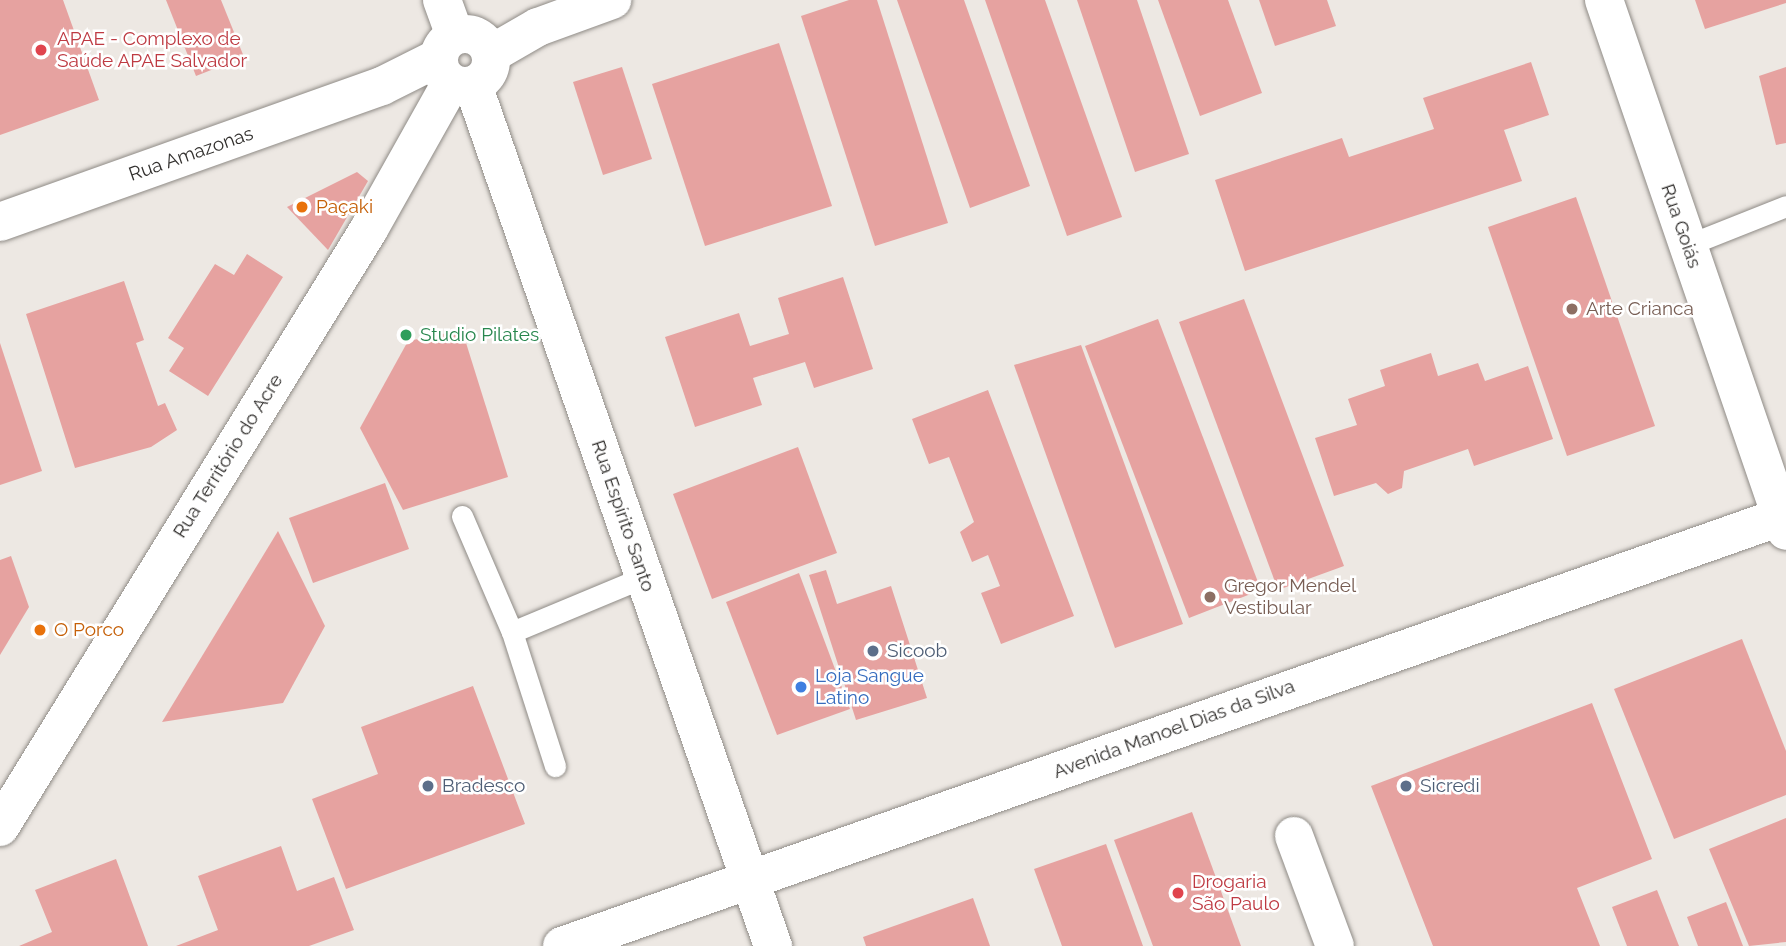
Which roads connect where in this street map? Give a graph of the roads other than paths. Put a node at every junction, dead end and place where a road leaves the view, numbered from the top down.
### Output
1 (612, 0) edge
2 (1604, 0) edge
3 (460, 54) edge
4 (1786, 206) edge
5 (0, 222) edge
6 (1688, 245) junction
7 (462, 516) dead end
8 (1784, 520) edge
9 (645, 577) junction
10 (512, 632) junction
11 (555, 766) dead end
12 (0, 827) edge
13 (1294, 836) dead end
14 (749, 880) junction
15 (562, 946) edge
16 (773, 946) edge
17 (1335, 946) edge

1 - 3 street, Rua Amazonas
2 - 6 street, Rua Goiás
3 - 5 street, Rua Amazonas
3 - 9 street, Rua Espírito Santo
3 - 12 street, Rua Território do Acre
4 - 6 lane
6 - 8 street, Rua Goiás
7 - 10 lane
8 - 14 street, Avenida Manoel Dias da Silva
9 - 10 lane
9 - 14 street, Rua Espírito Santo
10 - 11 lane
13 - 17 street
14 - 15 street, Avenida Manoel Dias da Silva
14 - 16 street, Rua Espírito Santo

